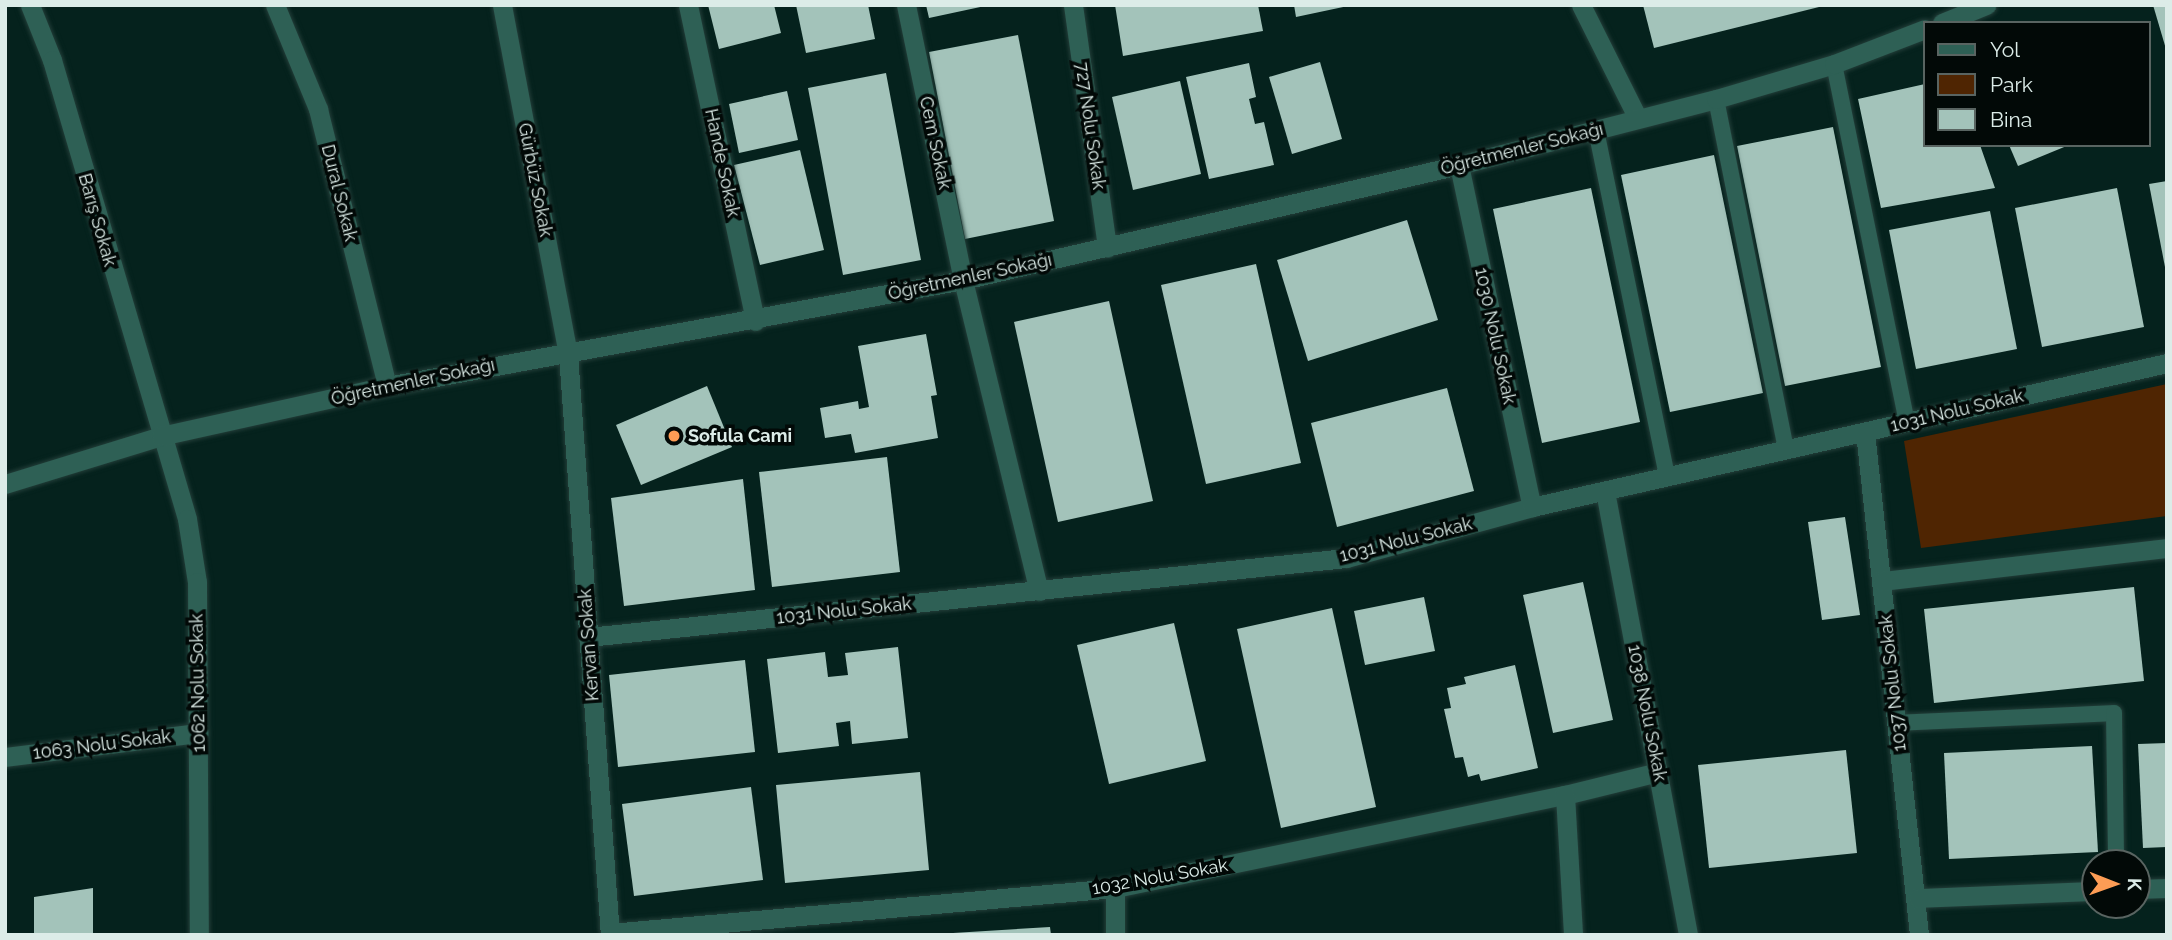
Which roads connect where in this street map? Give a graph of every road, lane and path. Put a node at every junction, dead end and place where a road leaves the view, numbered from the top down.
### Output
1 (30, 5) edge
2 (275, 5) edge
3 (502, 5) edge
4 (688, 5) edge
5 (906, 5) edge
6 (1073, 5) edge
7 (1581, 5) edge
8 (1986, 5) edge
9 (1947, 21) edge
10 (1924, 29) edge
11 (1834, 64) junction
12 (1716, 99) junction
13 (1639, 119) junction
14 (1596, 130) junction
15 (1459, 165) junction
16 (1107, 248) junction
17 (963, 280) junction
18 (755, 321) junction
19 (568, 355) junction
20 (2167, 363) edge
21 (387, 386) junction
22 (1907, 422) junction
23 (1865, 432) junction
24 (161, 436) junction
25 (1786, 449) junction
26 (1667, 477) junction
27 (5, 484) edge
28 (1605, 491) junction
29 (1532, 507) junction
30 (2167, 548) edge
31 (1882, 581) junction
32 (1039, 591) junction
33 (588, 637) junction
34 (1897, 723) junction
35 (199, 733) junction
36 (5, 757) edge
37 (1658, 772) junction
38 (1565, 795) junction
39 (2116, 849) edge
40 (1115, 888) junction
41 (2081, 892) edge
42 (1918, 898) junction
43 (610, 934) edge
44 (199, 935) edge
45 (1115, 935) edge
46 (1573, 935) edge
47 (1688, 935) edge
48 (1919, 935) edge

1 - 24 street, Barış Sokak
2 - 21 street, Dural Sokak
3 - 19 street, Gürbüz Sokak
4 - 18 street, Hande Sokak
5 - 17 street, Cem Sokak
6 - 16 street, 727 Nolu Sokak
7 - 13 street
8 - 9 street
10 - 11 street, Öğretmenler Sokağı
11 - 12 street, Öğretmenler Sokağı
11 - 22 lane
12 - 13 street, Öğretmenler Sokağı
12 - 25 lane
13 - 14 street, Öğretmenler Sokağı
14 - 15 street, Öğretmenler Sokağı
14 - 26 lane
15 - 16 street, Öğretmenler Sokağı
15 - 29 street, 1030 Nolu Sokak
16 - 17 street, Öğretmenler Sokağı
17 - 18 street, Öğretmenler Sokağı
17 - 32 street, Cem Sokak
18 - 19 street, Öğretmenler Sokağı
19 - 21 street, Öğretmenler Sokağı
19 - 33 street, Kervan Sokak
20 - 22 street, 1031 Nolu Sokak
21 - 24 street, Öğretmenler Sokağı
22 - 23 street, 1031 Nolu Sokak
23 - 25 street, 1031 Nolu Sokak
23 - 31 street, 1037 Nolu Sokak
24 - 27 street, Öğretmenler Sokağı
24 - 35 street, 1062 Nolu Sokak
25 - 26 street, 1031 Nolu Sokak
26 - 28 street, 1031 Nolu Sokak
28 - 29 street, 1031 Nolu Sokak
28 - 37 street, 1038 Nolu Sokak
29 - 32 street, 1031 Nolu Sokak
30 - 31 street
31 - 34 street, 1037 Nolu Sokak
32 - 33 street, 1031 Nolu Sokak
33 - 43 street, Kervan Sokak
34 - 39 lane
34 - 42 street, 1037 Nolu Sokak
35 - 36 street, 1063 Nolu Sokak
35 - 44 street, 1062 Nolu Sokak
37 - 38 street, 1032 Nolu Sokak
37 - 47 street, 1038 Nolu Sokak
38 - 40 street, 1032 Nolu Sokak
38 - 46 street
40 - 43 street, 1032 Nolu Sokak
40 - 45 street
41 - 42 street
42 - 48 street, 1037 Nolu Sokak

